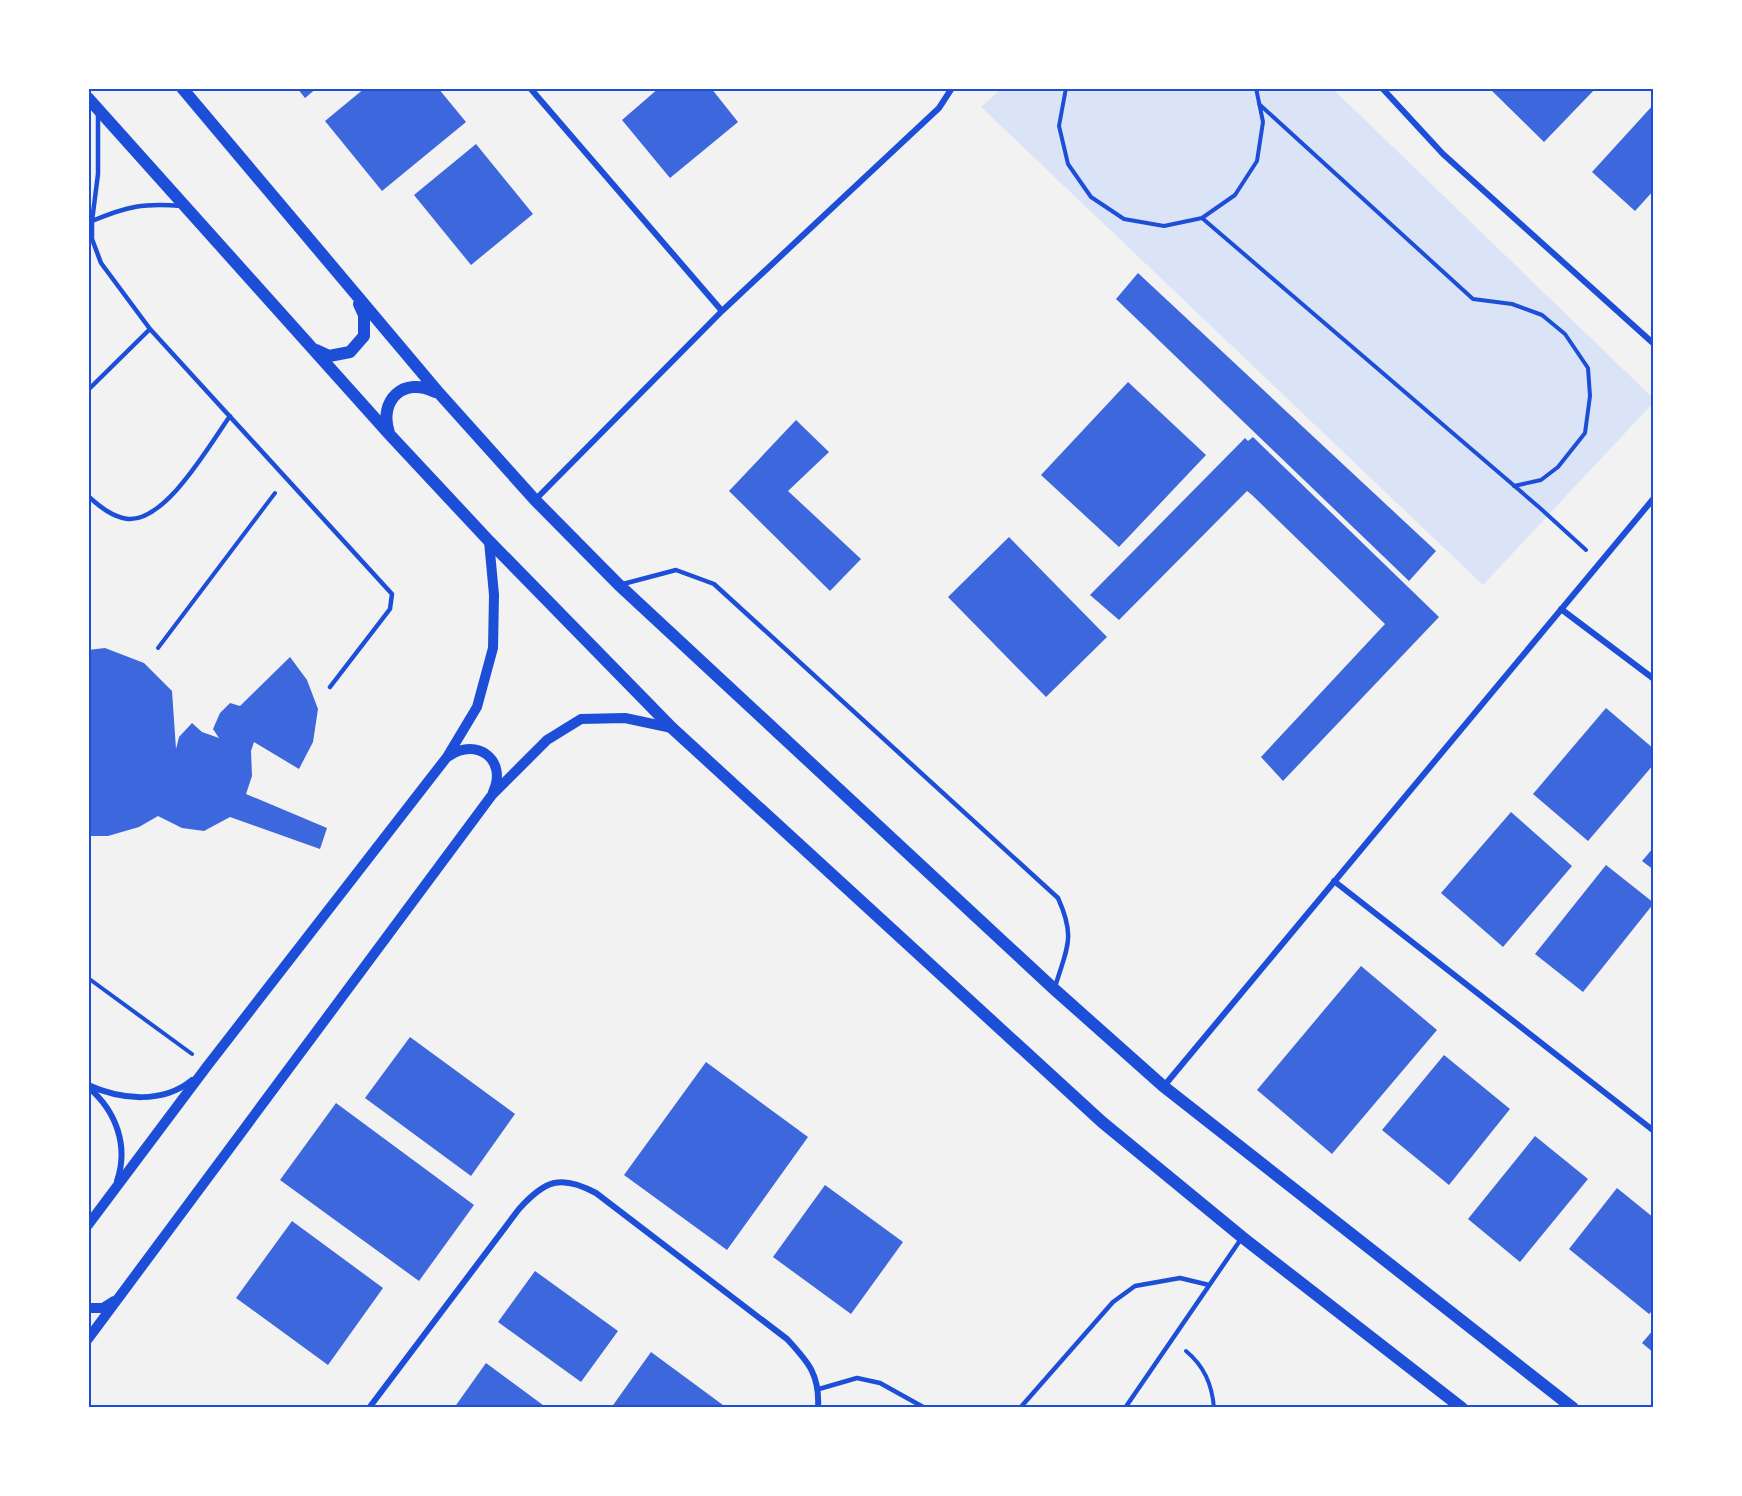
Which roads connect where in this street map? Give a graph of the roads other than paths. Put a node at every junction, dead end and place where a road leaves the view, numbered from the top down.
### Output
1 (182, 88) edge
2 (530, 88) edge
3 (952, 88) edge
4 (1382, 88) edge
5 (92, 103) edge
6 (184, 206) junction
7 (92, 221) junction
8 (354, 294) junction
9 (722, 311) junction
10 (150, 329) junction
11 (1653, 344) edge
12 (309, 347) junction
13 (88, 390) edge
14 (439, 393) junction
15 (230, 416) junction
16 (390, 435) junction
17 (88, 496) edge
18 (1653, 498) edge
19 (535, 501) junction
20 (489, 542) junction
21 (619, 585) junction
22 (1561, 609) junction
23 (1653, 680) edge
24 (330, 687) dead end
25 (672, 728) junction
26 (447, 757) junction
27 (492, 795) junction
28 (1334, 881) junction
29 (1054, 989) junction
30 (208, 1065) junction
31 (1163, 1086) junction
32 (88, 1087) edge
33 (1653, 1131) edge
34 (113, 1193) junction
35 (88, 1225) edge
36 (1242, 1237) junction
37 (1209, 1285) junction
38 (116, 1300) junction
39 (88, 1308) edge
40 (88, 1339) edge
41 (819, 1389) junction
42 (369, 1407) edge
43 (818, 1407) edge
44 (925, 1407) edge
45 (1020, 1407) edge
46 (1125, 1407) edge
47 (1462, 1407) edge
48 (1573, 1407) edge

1 - 8 main road
2 - 9 street
3 - 9 street
4 - 11 street
5 - 6 main road
5 - 7 lane
6 - 7 lane
6 - 12 main road
7 - 10 lane
8 - 12 main road
8 - 14 main road
9 - 19 street
10 - 13 lane
10 - 15 lane
12 - 16 main road
14 - 16 main road
14 - 19 main road
15 - 17 lane
15 - 24 lane
16 - 20 main road
18 - 22 street
19 - 21 main road
20 - 25 main road
20 - 26 street
21 - 29 main road
21 - 29 lane
22 - 23 street
22 - 28 street
25 - 27 street
25 - 36 main road
26 - 27 street
26 - 30 street
27 - 38 street
28 - 31 street
28 - 33 street
29 - 31 main road
30 - 32 street
30 - 34 street
31 - 48 main road
32 - 34 street
34 - 35 street
36 - 37 lane
36 - 47 main road
37 - 45 lane
37 - 46 lane
38 - 39 street
38 - 40 street
41 - 42 street
41 - 43 street
41 - 44 lane

